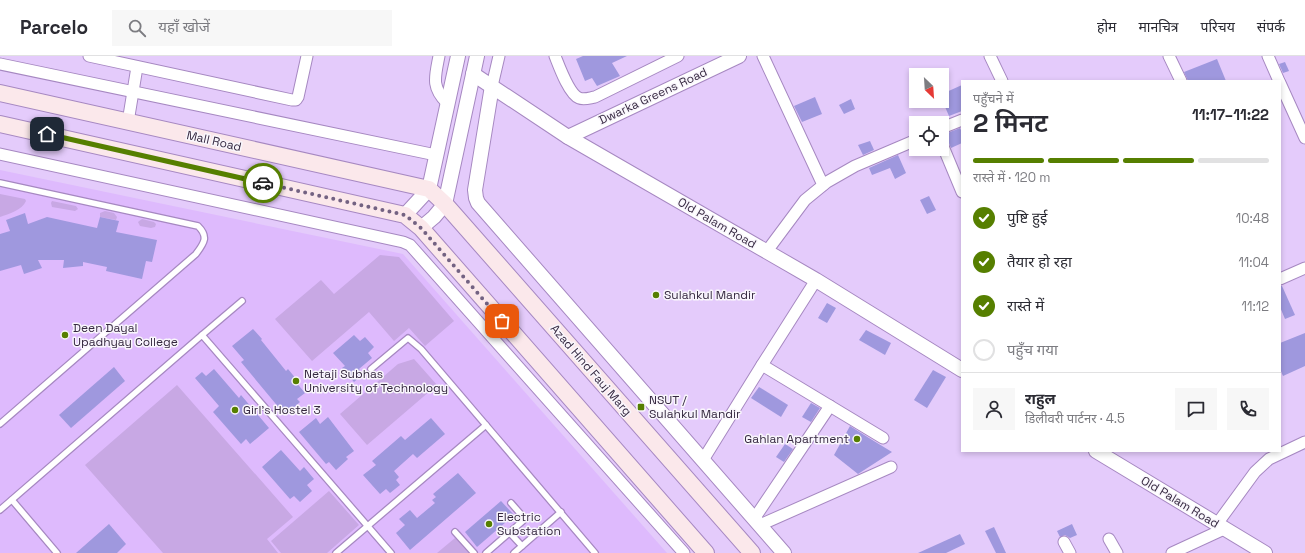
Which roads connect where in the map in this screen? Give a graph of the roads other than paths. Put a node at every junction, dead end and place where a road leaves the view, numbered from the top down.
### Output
1 (89, 56) edge
2 (307, 56) edge
3 (439, 56) edge
4 (458, 56) edge
5 (477, 56) edge
6 (499, 56) edge
7 (555, 56) edge
8 (678, 56) edge
9 (739, 56) edge
10 (763, 56) edge
11 (990, 56) edge
12 (1170, 56) edge
13 (1268, 56) edge
14 (126, 60) edge
15 (0, 64) edge
16 (137, 67) junction
17 (473, 74) junction
18 (1002, 80) edge
19 (1181, 80) edge
20 (1279, 80) edge
21 (1281, 84) edge
22 (492, 86) junction
23 (133, 92) junction
24 (0, 93) edge
25 (447, 103) junction
26 (961, 120) edge
27 (128, 122) junction
28 (0, 124) edge
29 (949, 125) edge
30 (568, 137) junction
31 (1305, 138) edge
32 (909, 143) edge
33 (0, 154) edge
34 (436, 155) junction
35 (947, 156) edge
36 (0, 183) edge
37 (823, 185) junction
38 (429, 189) junction
39 (961, 190) edge
40 (445, 204) junction
41 (405, 215) junction
42 (421, 228) junction
43 (767, 251) junction
44 (1305, 268) edge
45 (1281, 279) edge
46 (816, 280) junction
47 (242, 301) dead end
48 (202, 335) junction
49 (762, 366) junction
50 (371, 369) dead end
51 (961, 369) edge
52 (830, 406) junction
53 (0, 424) edge
54 (486, 425) junction
55 (883, 438) dead end
56 (1305, 442) edge
57 (1281, 450) edge
58 (1098, 452) edge
59 (1268, 455) edge
60 (703, 460) junction
61 (891, 467) dead end
62 (12, 500) junction
63 (511, 502) dead end
64 (0, 510) edge
65 (561, 512) junction
66 (757, 522) junction
67 (367, 526) junction
68 (1221, 526) junction
69 (455, 532) dead end
70 (510, 533) junction
71 (1109, 539) dead end
72 (1064, 542) dead end
73 (522, 546) junction
74 (57, 553) edge
75 (336, 553) edge
76 (390, 553) edge
77 (474, 553) edge
78 (486, 553) edge
79 (514, 553) edge
80 (595, 553) edge
81 (684, 553) edge
82 (706, 553) edge
83 (752, 553) edge
84 (784, 553) edge
85 (1070, 553) edge
86 (1117, 553) edge
87 (1172, 553) edge
88 (1265, 553) edge

1 - 14 street
2 - 16 street
3 - 25 street
4 - 25 street
5 - 17 street
6 - 22 street
7 - 8 street
9 - 30 street, Dwarka Greens Road
10 - 37 street
11 - 18 street
12 - 19 street
13 - 20 street
14 - 16 street
15 - 23 street
16 - 23 street
17 - 22 street, Old Palam Road
17 - 40 street
21 - 31 street
22 - 30 street, Old Palam Road
22 - 60 street
23 - 27 street
23 - 34 street
24 - 27 main road, Mall Road
25 - 34 street
26 - 29 street
27 - 38 main road, Mall Road
28 - 41 main road
30 - 43 street, Old Palam Road
32 - 37 street
33 - 81 street
34 - 38 street
35 - 39 street
36 - 53 lane
37 - 43 street
38 - 40 main road, Azad Hind Fauj Marg
38 - 41 street
40 - 42 street
40 - 83 main road, Azad Hind Fauj Marg
41 - 42 main road
42 - 82 main road
43 - 46 street, Old Palam Road
44 - 45 street
46 - 49 street
46 - 51 street, Old Palam Road
47 - 48 lane
48 - 62 lane
48 - 67 lane
49 - 52 street
49 - 60 street
50 - 54 lane
52 - 55 street
52 - 66 street
54 - 65 lane
54 - 67 lane
56 - 57 street
58 - 68 street, Old Palam Road
59 - 68 street
60 - 66 street
61 - 66 street
62 - 64 lane
62 - 74 lane
63 - 70 lane
65 - 73 lane
65 - 80 lane
66 - 84 street
67 - 75 lane
67 - 76 lane
68 - 87 street
68 - 88 street, Old Palam Road
69 - 77 lane
70 - 73 lane
70 - 78 lane
71 - 86 street
72 - 85 street
73 - 79 lane

